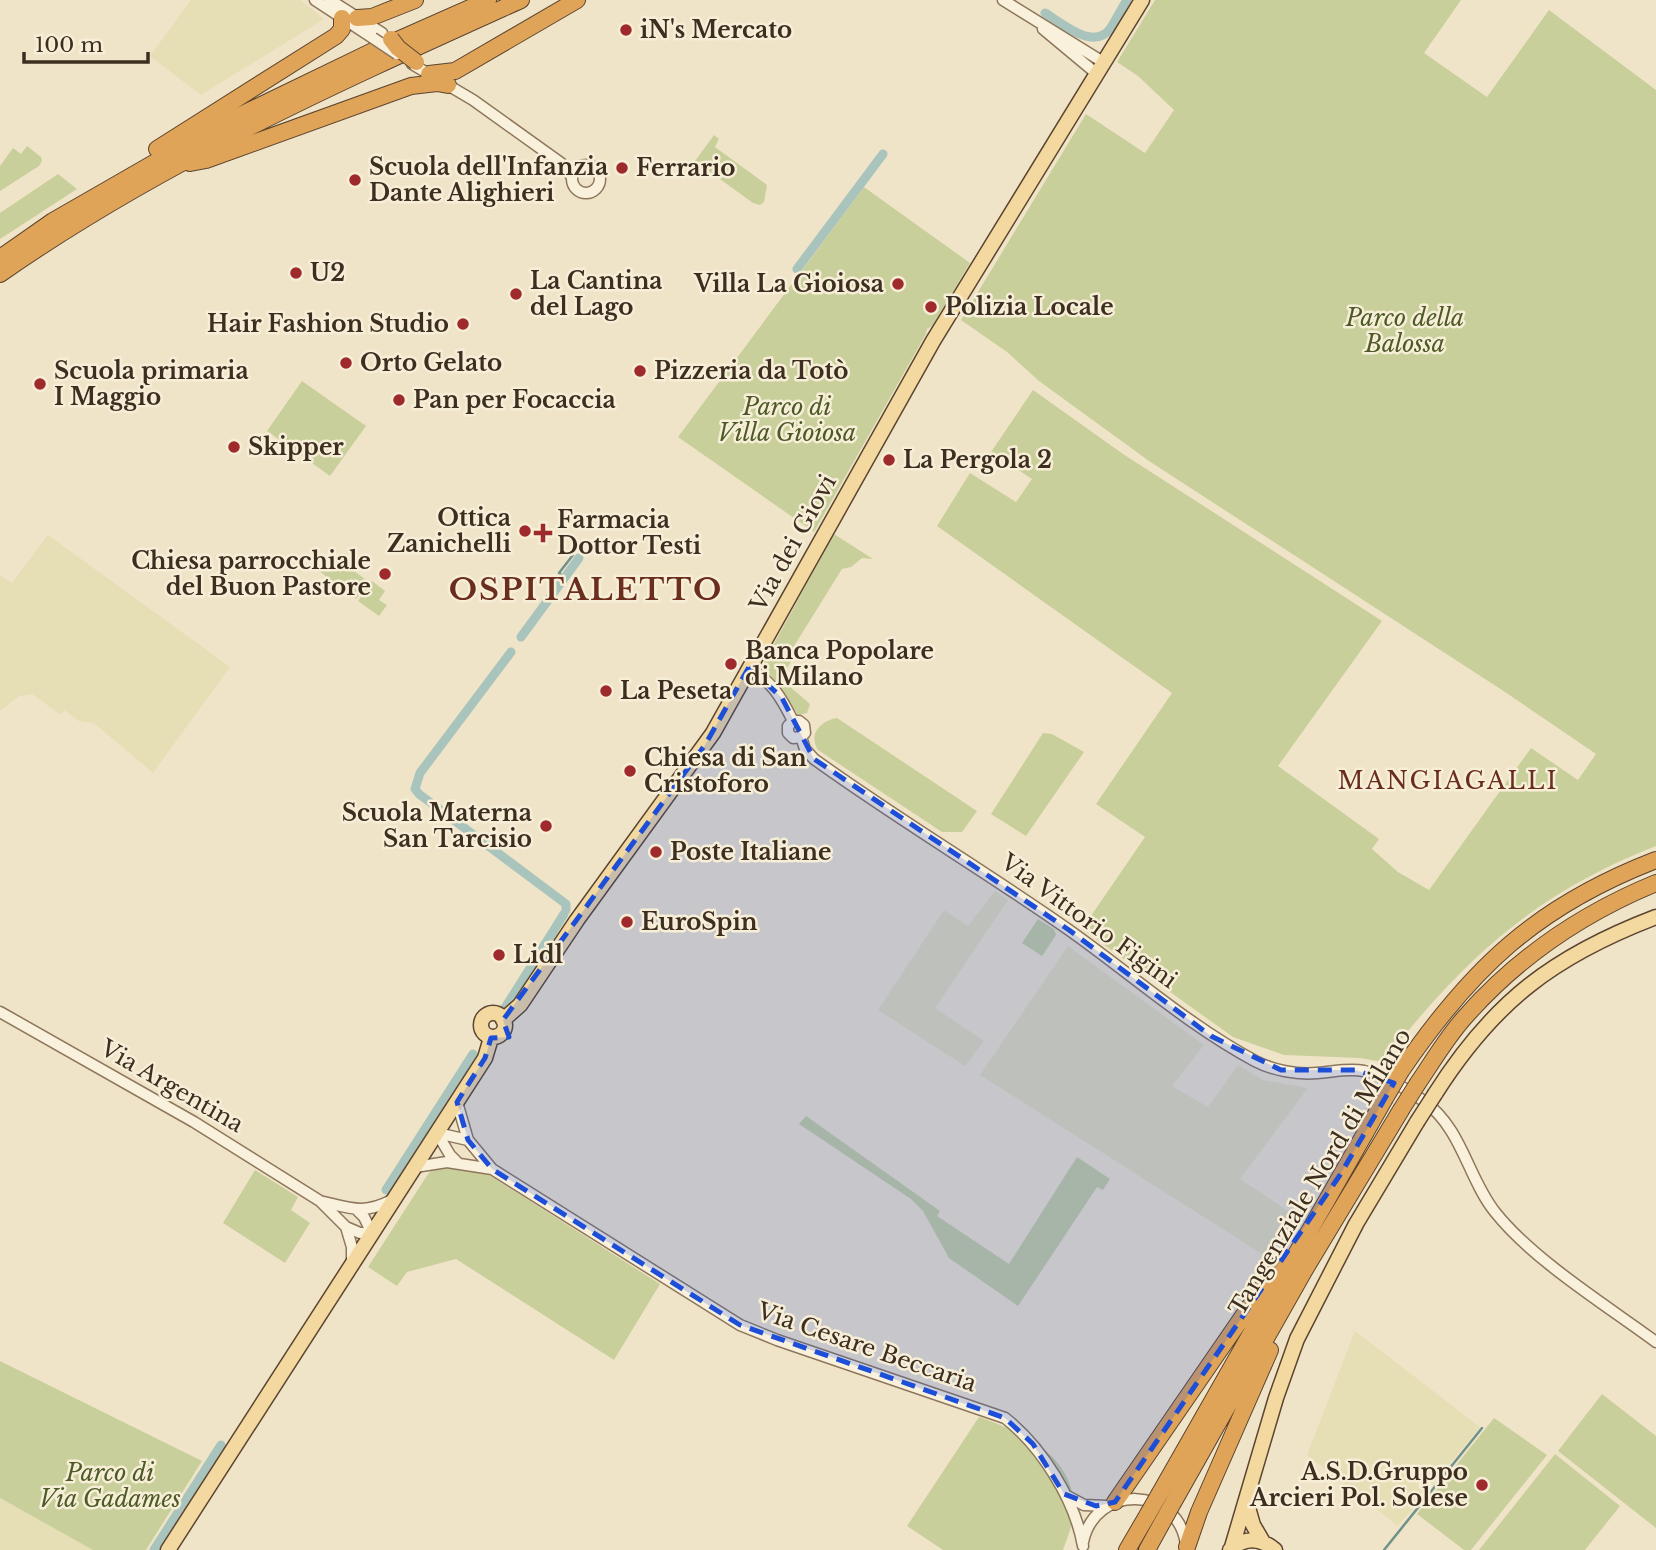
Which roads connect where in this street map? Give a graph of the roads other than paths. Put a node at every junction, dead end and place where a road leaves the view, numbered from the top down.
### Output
1 (315, 0) edge
2 (330, 0) edge
3 (415, 0) edge
4 (488, 0) edge
5 (521, 0) edge
6 (577, 0) edge
7 (1003, 0) edge
8 (1142, 0) edge
9 (350, 18) junction
10 (382, 37) joint
11 (1100, 68) junction
12 (433, 72) junction
13 (411, 86) junction
14 (561, 163) junction
15 (580, 166) junction
16 (170, 167) junction
17 (572, 177) junction
18 (53, 221) junction
19 (0, 258) edge
20 (0, 274) edge
21 (749, 667) junction
22 (1656, 860) edge
23 (1656, 883) edge
24 (1656, 917) edge
25 (0, 1012) edge
26 (457, 1102) junction
27 (437, 1133) junction
28 (468, 1140) junction
29 (457, 1162) junction
30 (415, 1167) junction
31 (492, 1169) junction
32 (1340, 1175) junction
33 (395, 1198) junction
34 (320, 1200) junction
35 (358, 1210) junction
36 (346, 1227) junction
37 (372, 1233) junction
38 (352, 1264) junction
39 (1304, 1271) junction
40 (1656, 1342) edge
41 (1064, 1494) junction
42 (1167, 1497) junction
43 (1247, 1503) junction
44 (1111, 1504) junction
45 (1156, 1517) junction
46 (1269, 1546) edge
47 (1083, 1548) edge
48 (1187, 1549) edge
49 (1231, 1549) edge
50 (168, 1550) edge
51 (1127, 1550) edge
52 (1147, 1550) edge

1 - 9 street
2 - 9 street
3 - 9 highway
4 - 18 highway
5 - 16 highway
6 - 12 highway
7 - 11 street
8 - 11 main road, Via dei Giovi
9 - 10 street
9 - 18 highway
10 - 12 highway, bridge
11 - 21 main road, Via dei Giovi
12 - 13 highway
12 - 13 highway
12 - 14 street
13 - 16 highway
14 - 15 street
14 - 17 street
15 - 17 street
15 - 17 street
16 - 20 highway
18 - 19 highway
21 - 26 main road, Via dei Giovi
21 - 40 street, Via Vittorio Figini
22 - 32 highway, Tangenziale Nord di Milano, bridge
23 - 39 highway, Tangenziale Nord di Milano, bridge
24 - 43 main road, bridge
25 - 34 street, Via Argentina
26 - 27 main road
26 - 28 street
27 - 28 street
27 - 29 street
27 - 30 main road
28 - 31 street
29 - 30 street
29 - 31 street
30 - 33 main road
31 - 41 street, Via Cesare Beccaria
32 - 42 highway, Tangenziale Nord di Milano
32 - 44 highway
33 - 35 street
33 - 37 main road
34 - 35 street, Via Argentina
34 - 36 street, Via Argentina
35 - 37 street
36 - 37 street
36 - 38 street
37 - 38 main road
38 - 50 main road
39 - 42 highway, Tangenziale Nord di Milano
39 - 48 highway
41 - 44 street
41 - 47 street, Via Cesare Beccaria
42 - 45 highway, Tangenziale Nord di Milano, bridge
43 - 46 main road
43 - 49 main road
44 - 47 street
44 - 48 street
45 - 51 highway, Tangenziale Nord di Milano
45 - 52 highway, Tangenziale Nord di Milano
46 - 49 main road

